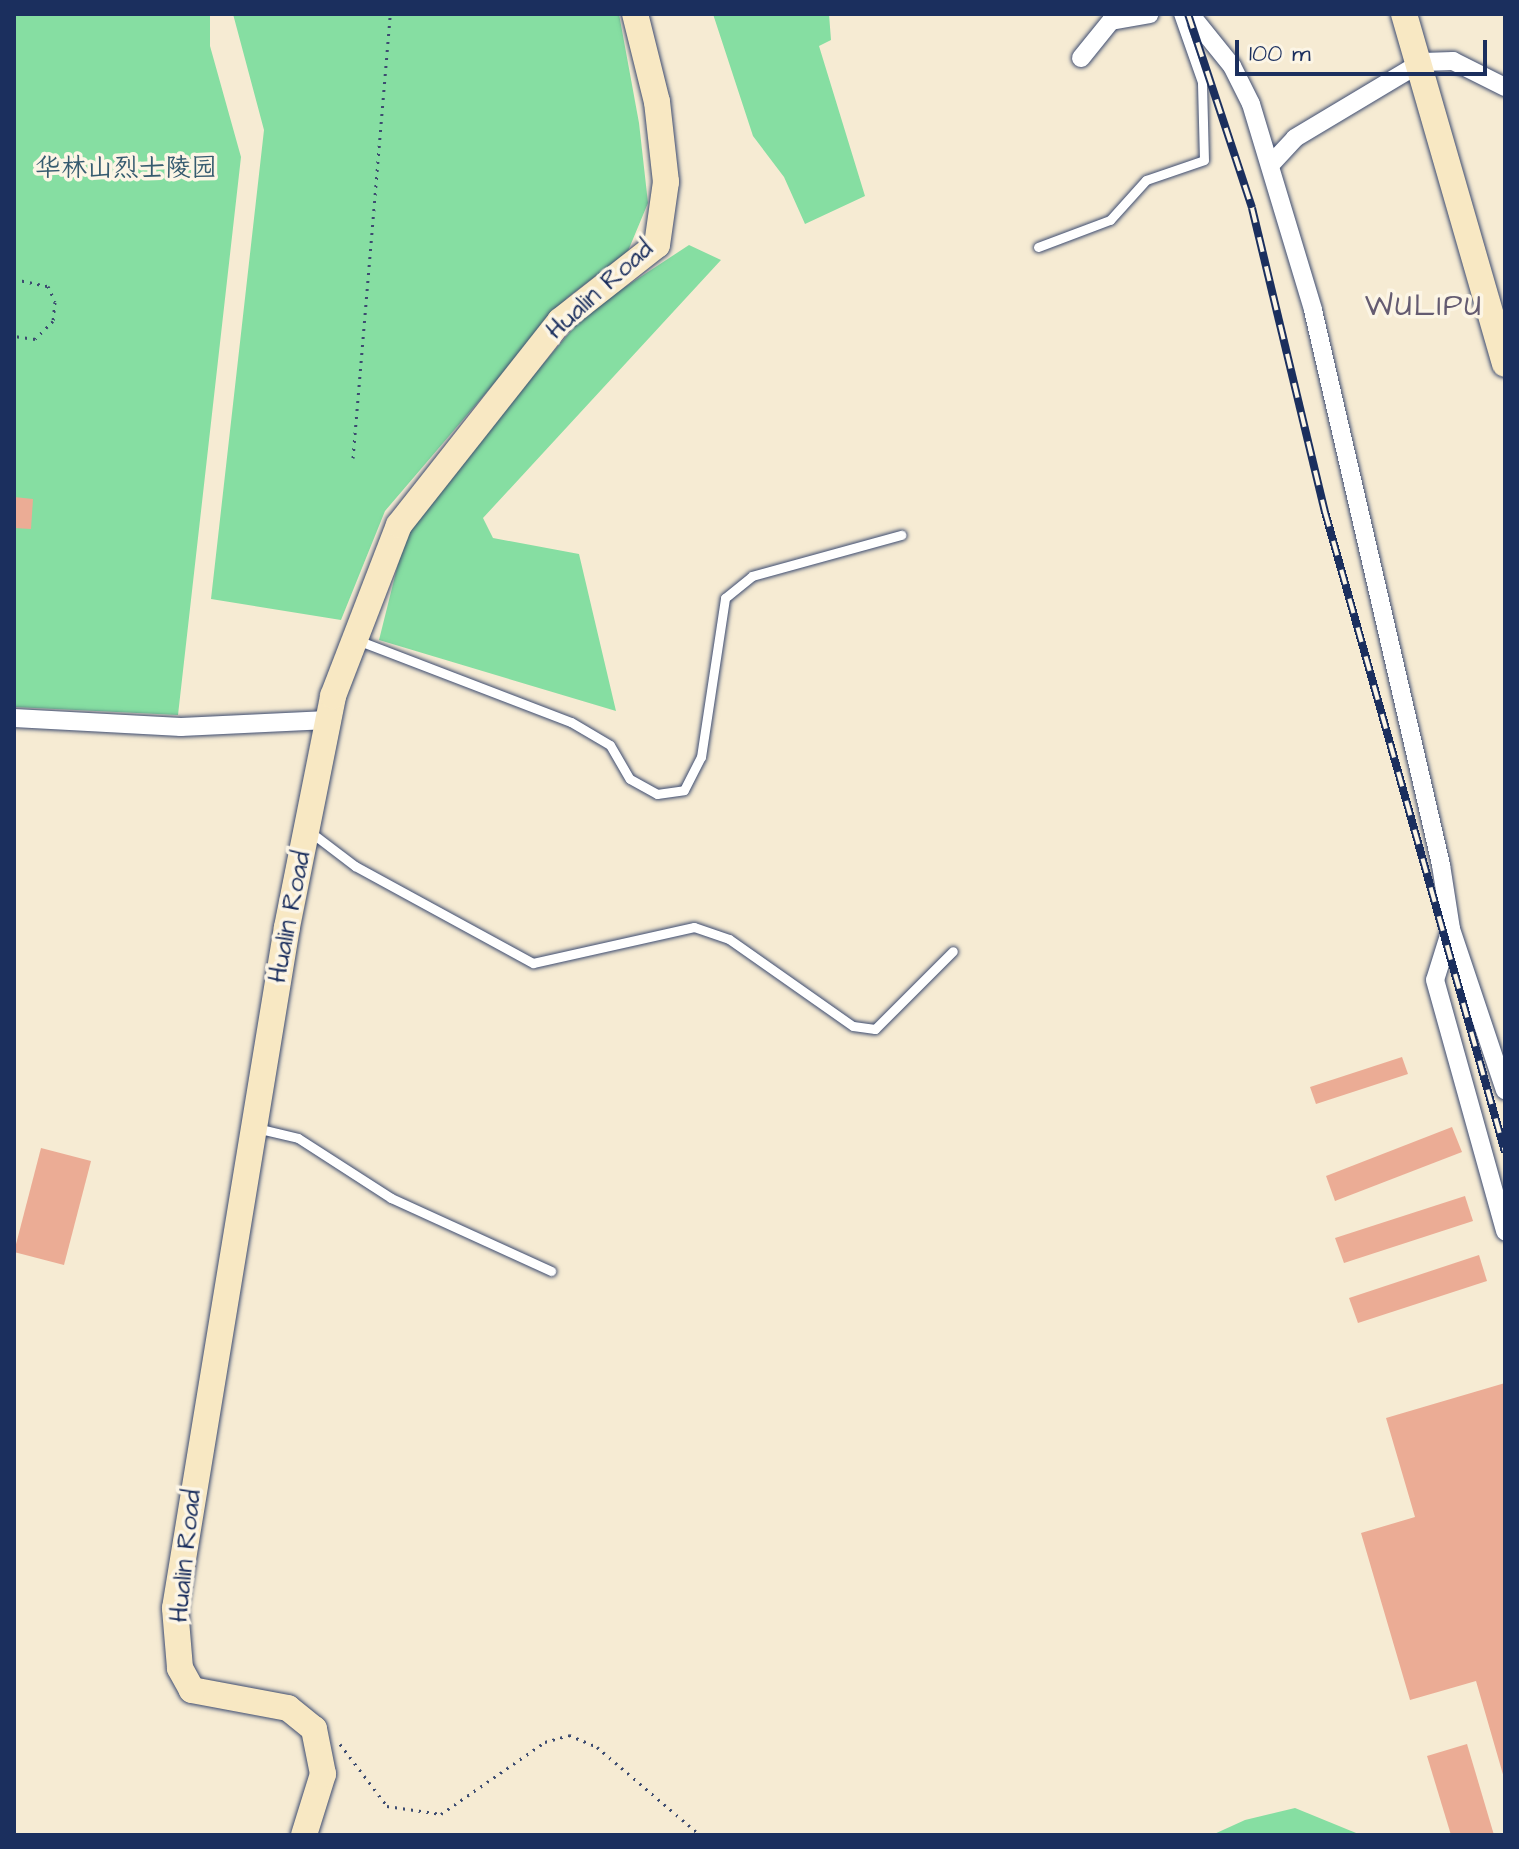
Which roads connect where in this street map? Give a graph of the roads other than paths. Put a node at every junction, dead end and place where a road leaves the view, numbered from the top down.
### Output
1 (635, 14) edge
2 (1149, 14) edge
3 (1178, 14) edge
4 (1404, 14) edge
5 (1198, 18) edge
6 (1081, 58) dead end
7 (1422, 62) junction
8 (1505, 87) edge
9 (1272, 163) junction
10 (1038, 247) dead end
11 (1505, 364) edge
12 (901, 535) dead end
13 (354, 639) junction
14 (14, 718) edge
15 (328, 720) junction
16 (307, 829) junction
17 (1451, 929) junction
18 (953, 951) dead end
19 (1505, 1090) edge
20 (252, 1127) junction
21 (1505, 1231) edge
22 (551, 1271) dead end
23 (304, 1835) edge

1 - 13 street, Hualin Road
2 - 6 street
3 - 10 lane
4 - 7 street
5 - 9 street
7 - 8 street
7 - 9 street
7 - 11 street
9 - 17 street
12 - 13 lane
13 - 15 street, Hualin Road
14 - 15 street
15 - 16 street, Hualin Road
16 - 18 lane
16 - 20 street, Hualin Road
17 - 19 street
17 - 21 street
20 - 22 lane
20 - 23 street, Hualin Road

